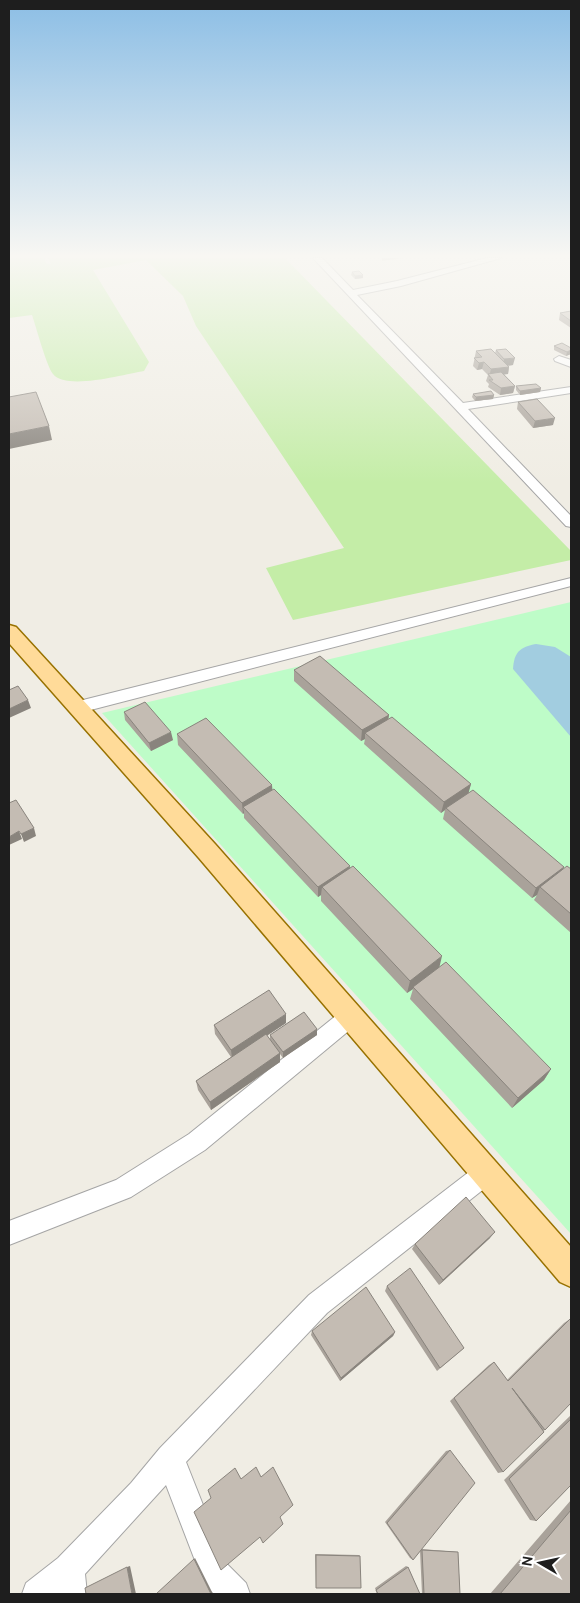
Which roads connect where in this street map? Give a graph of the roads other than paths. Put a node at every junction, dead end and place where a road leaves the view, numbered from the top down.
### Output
1 (390, 333) edge
2 (558, 359) dead end
3 (571, 364) edge
4 (571, 390) edge
5 (462, 407) junction
6 (571, 523) edge
7 (571, 582) edge
8 (9, 631) edge
9 (79, 707) junction
10 (350, 1017) junction
11 (486, 1173) junction
12 (9, 1233) edge
13 (571, 1272) edge
14 (170, 1458) junction
15 (71, 1581) edge
16 (38, 1594) edge
17 (235, 1594) edge

1 - 5 street
2 - 3 street
4 - 5 street
5 - 6 street
7 - 9 street
8 - 9 main road
9 - 10 main road
10 - 11 main road
10 - 12 street
11 - 13 main road
11 - 14 street
14 - 15 street
14 - 17 street
15 - 16 street

